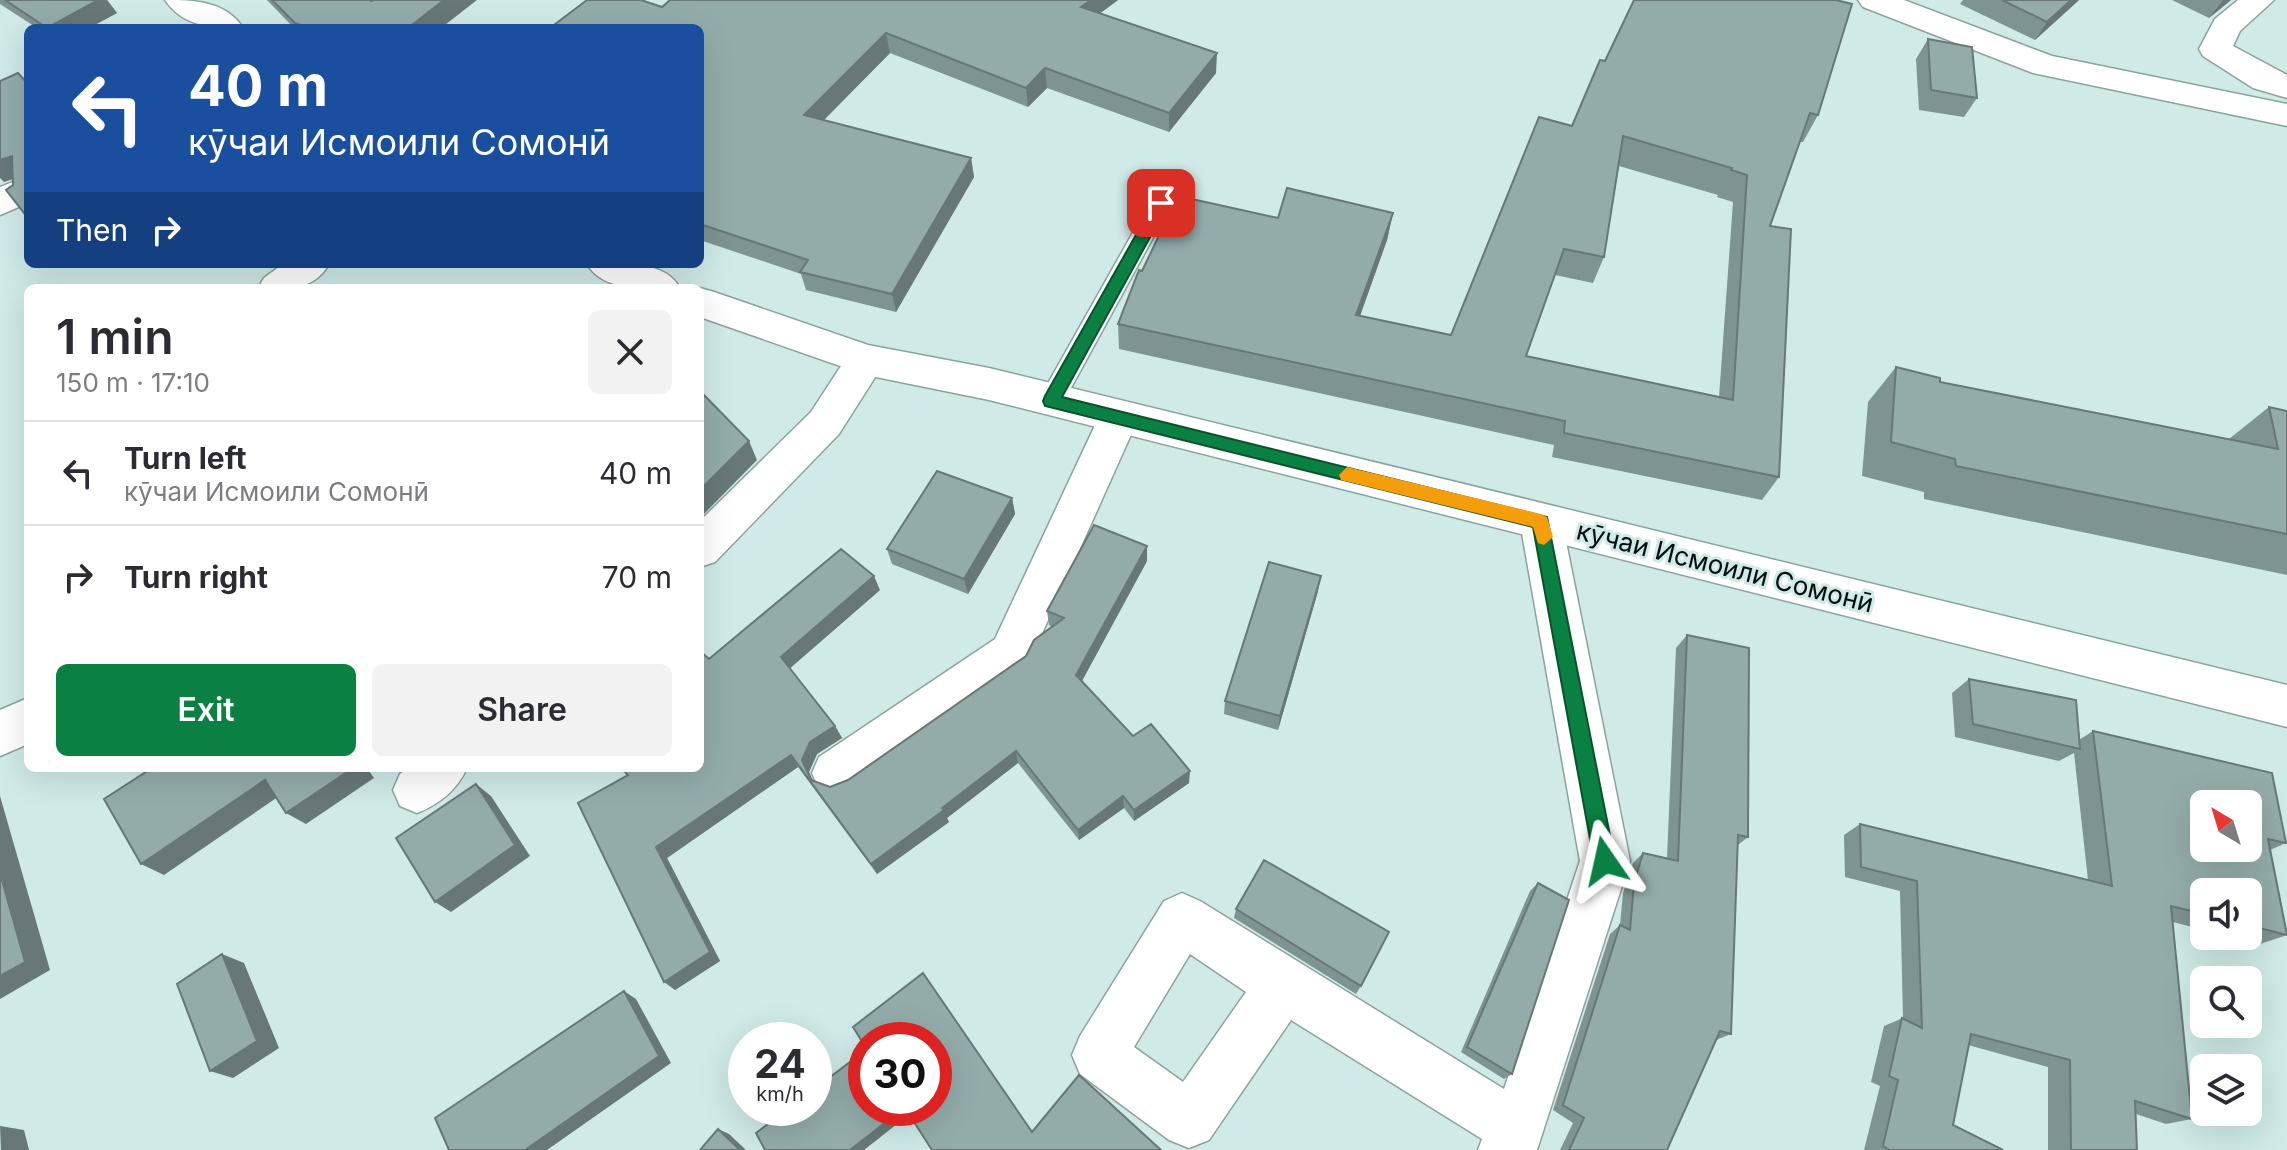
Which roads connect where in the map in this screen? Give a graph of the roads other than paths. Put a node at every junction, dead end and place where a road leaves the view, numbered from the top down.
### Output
1 (181, 0) edge
2 (1874, 0) edge
3 (2258, 0) edge
4 (220, 24) edge
5 (2287, 87) edge
6 (2287, 115) edge
7 (24, 190) edge
8 (0, 202) edge
9 (1161, 203) dead end
10 (304, 268) edge
11 (615, 268) edge
12 (282, 284) edge
13 (652, 284) edge
14 (704, 303) edge
15 (866, 360) junction
16 (1051, 401) junction
17 (1118, 419) junction
18 (1541, 522) junction
19 (704, 545) edge
20 (2287, 706) edge
21 (24, 722) edge
22 (0, 734) edge
23 (836, 773) dead end
24 (1283, 985) dead end
25 (1512, 1140) edge

1 - 4 street
2 - 6 street
3 - 5 street
7 - 8 street
9 - 16 lane
10 - 12 street
11 - 13 street
14 - 15 street, кӯчаи Исмоили Сомонӣ
15 - 16 street, кӯчаи Исмоили Сомонӣ
15 - 19 street
16 - 17 street, кӯчаи Исмоили Сомонӣ
17 - 18 street, кӯчаи Исмоили Сомонӣ
17 - 23 street
18 - 20 street, кӯчаи Исмоили Сомонӣ
18 - 25 street
21 - 22 street
24 - 25 street

